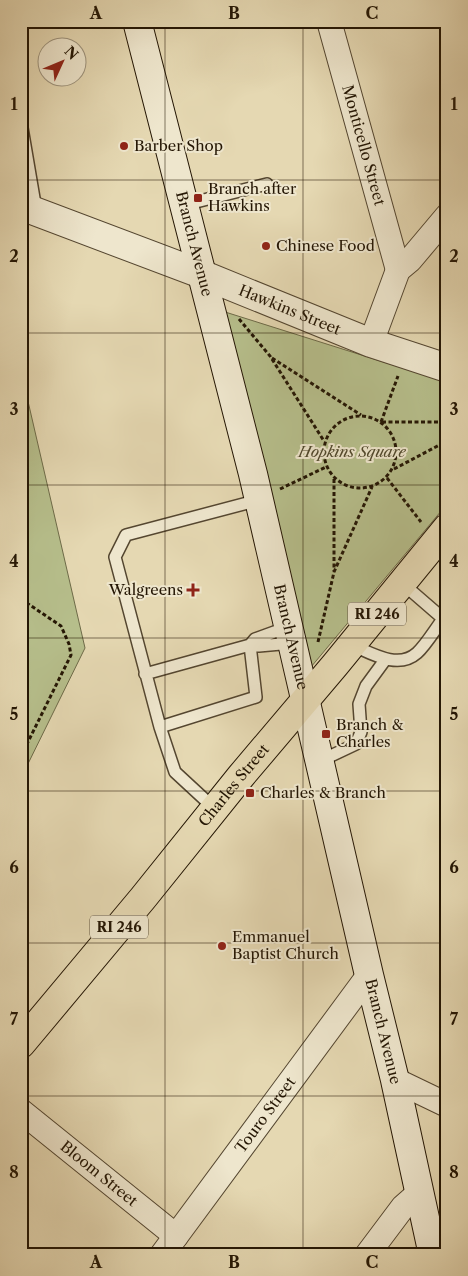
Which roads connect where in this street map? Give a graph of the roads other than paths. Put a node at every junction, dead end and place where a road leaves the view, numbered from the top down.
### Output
1 (137, 21) edge
2 (329, 21) edge
3 (21, 122) edge
4 (267, 184) dead end
5 (184, 205) junction
6 (29, 209) edge
7 (447, 216) edge
8 (398, 270) junction
9 (201, 274) junction
10 (371, 343) junction
11 (447, 368) edge
12 (269, 495) junction
13 (447, 528) edge
14 (402, 583) junction
15 (445, 620) edge
16 (299, 638) junction
17 (250, 645) junction
18 (351, 645) junction
19 (385, 660) junction
20 (145, 674) junction
21 (306, 700) junction
22 (160, 728) junction
23 (320, 761) junction
24 (215, 809) junction
25 (369, 975) junction
26 (21, 1044) edge
27 (395, 1080) junction
28 (447, 1105) edge
29 (21, 1111) edge
30 (420, 1192) junction
31 (176, 1236) junction
32 (162, 1255) edge
33 (367, 1255) edge
34 (433, 1255) edge

1 - 5 main road, Branch Avenue
2 - 8 street, Monticello Street
3 - 6 lane
4 - 5 lane
5 - 9 main road, Branch Avenue
6 - 9 main road, Hawkins Street
7 - 8 street
8 - 10 street
9 - 10 main road, Hawkins Street
9 - 12 main road, Branch Avenue
10 - 11 main road, Hawkins Street
12 - 16 main road, Branch Avenue
12 - 20 lane
13 - 14 main road, Charles Street / RI 246
14 - 15 lane
14 - 18 main road, Charles Street / RI 246
15 - 19 lane
16 - 17 lane
16 - 21 main road, Branch Avenue
17 - 20 lane
17 - 22 lane
18 - 19 lane
18 - 21 main road, Charles Street / RI 246
19 - 23 lane
20 - 22 lane
21 - 23 main road, Branch Avenue
21 - 24 main road, Charles Street / RI 246
22 - 24 lane
23 - 25 main road, Branch Avenue
24 - 26 main road, Charles Street / RI 246
25 - 27 main road, Branch Avenue
25 - 31 street, Touro Street
27 - 28 street
27 - 30 main road, Branch Avenue
29 - 31 street, Bloom Street
30 - 33 street
30 - 34 main road, Branch Avenue
31 - 32 street, Touro Street

